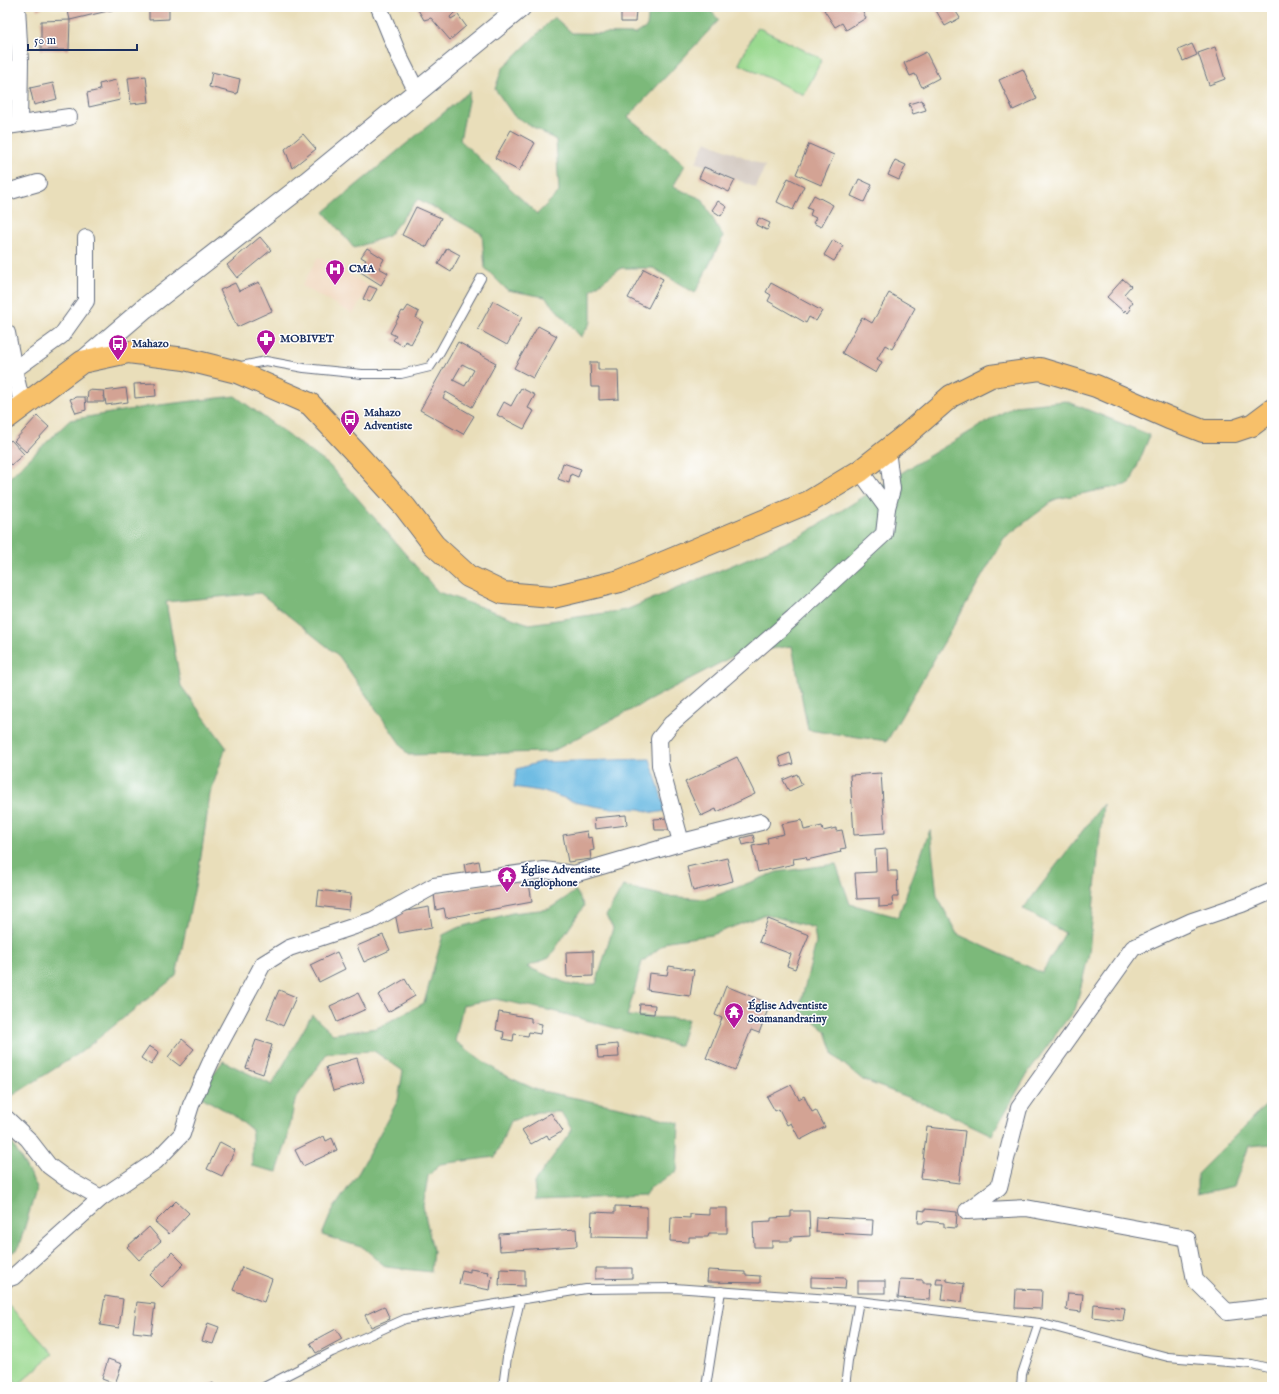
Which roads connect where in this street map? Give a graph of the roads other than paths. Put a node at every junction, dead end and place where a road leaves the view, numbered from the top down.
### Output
1 (17, 7) edge
2 (379, 7) edge
3 (521, 7) edge
4 (417, 92) junction
5 (69, 117) dead end
6 (13, 125) edge
7 (38, 183) dead end
8 (7, 192) edge
9 (86, 238) dead end
10 (480, 278) dead end
11 (7, 333) edge
12 (82, 362) junction
13 (226, 369) junction
14 (14, 370) junction
15 (1272, 410) edge
16 (15, 413) edge
17 (887, 450) junction
18 (860, 471) junction
19 (887, 508) junction
20 (761, 822) dead end
21 (681, 842) junction
22 (1272, 891) edge
23 (7, 1118) edge
24 (101, 1198) junction
25 (7, 1279) edge
26 (721, 1291) junction
27 (520, 1300) junction
28 (859, 1301) junction
29 (1272, 1310) edge
30 (1039, 1323) junction
31 (1272, 1369) edge
32 (264, 1387) edge
33 (503, 1387) edge
34 (706, 1387) edge
35 (844, 1387) edge
36 (1021, 1387) edge

1 - 6 street
2 - 4 street
3 - 4 street
4 - 12 street
5 - 6 street
7 - 8 street
9 - 14 street
10 - 13 lane
11 - 14 street
12 - 13 main road
12 - 16 main road
13 - 18 main road
14 - 16 street
15 - 17 main road
17 - 18 main road
17 - 19 street
18 - 19 street
19 - 21 street
20 - 21 street
21 - 24 street
22 - 29 street
23 - 24 street
24 - 25 street
26 - 27 lane
26 - 28 lane
26 - 34 lane
27 - 32 lane
27 - 33 lane
28 - 30 lane
28 - 35 lane
30 - 31 lane
30 - 36 lane

